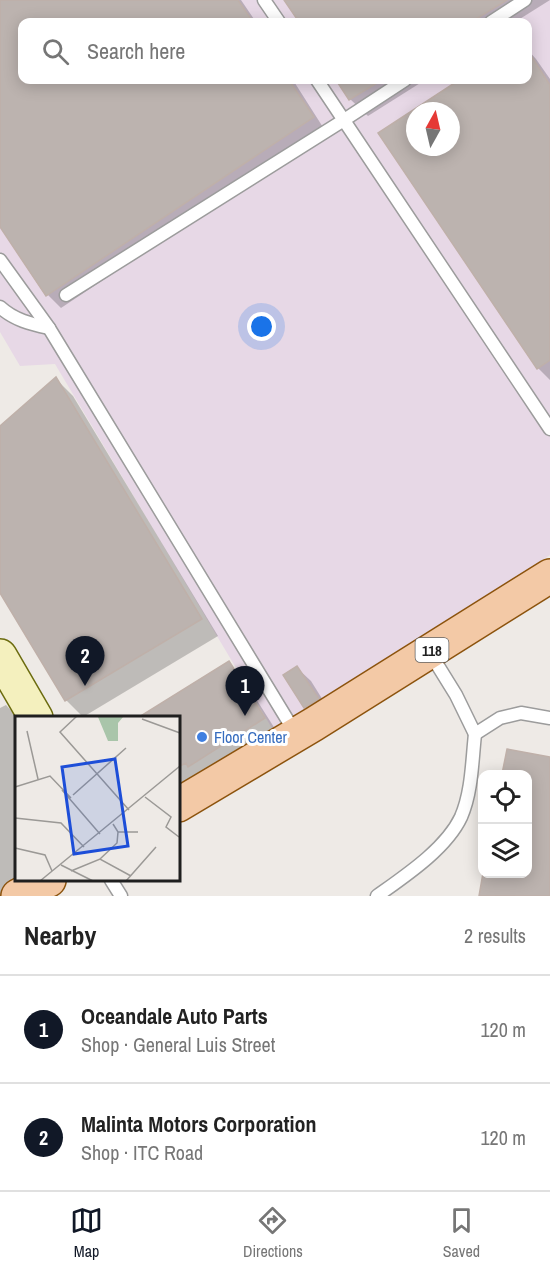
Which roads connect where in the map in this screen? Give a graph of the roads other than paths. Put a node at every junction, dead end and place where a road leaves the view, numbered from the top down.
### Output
1 (264, 0) edge
2 (525, 0) edge
3 (276, 18) edge
4 (497, 18) edge
5 (320, 84) edge
6 (399, 84) edge
7 (344, 120) junction
8 (0, 260) edge
9 (66, 295) dead end
10 (0, 307) edge
11 (49, 328) junction
12 (550, 429) edge
13 (550, 576) edge
14 (429, 652) junction
15 (0, 657) edge
16 (35, 716) edge
17 (550, 718) edge
18 (296, 734) junction
19 (475, 734) junction
20 (180, 804) edge
21 (45, 881) edge
22 (112, 881) edge
23 (18, 896) edge
24 (121, 896) edge
25 (377, 896) edge

1 - 3 lane
2 - 4 lane
5 - 7 lane
6 - 7 lane
7 - 9 lane
7 - 12 lane
8 - 11 lane
10 - 11 lane
11 - 18 lane
13 - 14 main road, 118
14 - 18 main road, 118
14 - 19 lane
15 - 16 street
17 - 19 lane
18 - 20 main road, 118
19 - 25 lane
21 - 23 main road
22 - 24 lane

